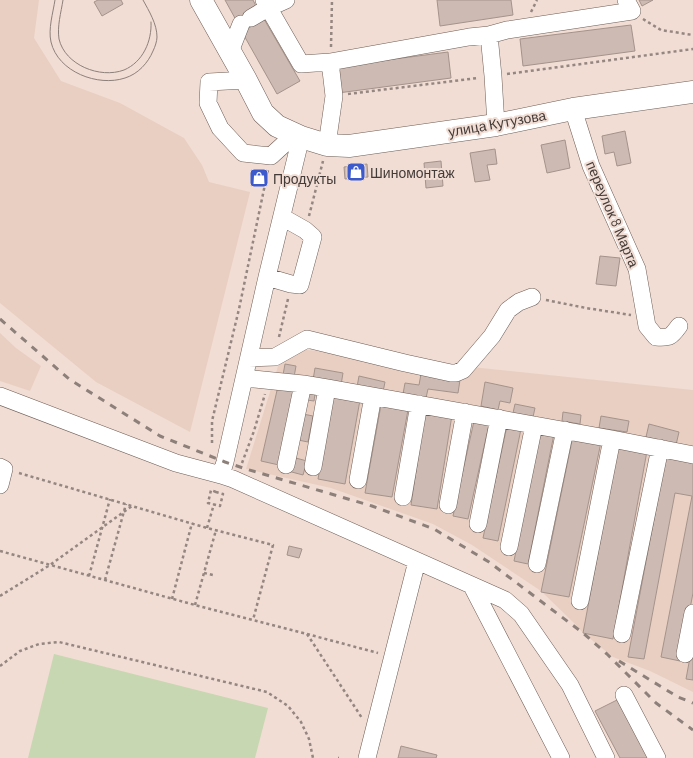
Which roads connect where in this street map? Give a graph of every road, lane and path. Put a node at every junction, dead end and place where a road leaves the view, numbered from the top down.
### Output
1 (201, 0) edge
2 (286, 0) edge
3 (332, 0) edge
4 (266, 4) edge
5 (629, 6) edge
6 (489, 35) junction
7 (693, 35) edge
8 (693, 49) edge
9 (230, 52) junction
10 (330, 62) junction
11 (493, 76) junction
12 (246, 80) junction
13 (693, 92) edge
14 (334, 96) junction
15 (573, 109) junction
16 (496, 125) junction
17 (298, 136) junction
18 (327, 145) junction
19 (271, 156) junction
20 (282, 217) junction
21 (305, 230) junction
22 (267, 277) junction
23 (291, 284) junction
24 (532, 297) joint
25 (646, 318) junction
26 (679, 326) dead end
27 (275, 357) junction
28 (249, 358) junction
29 (245, 378) junction
30 (268, 381) junction
31 (303, 384) junction
32 (327, 388) junction
33 (0, 396) edge
34 (373, 396) junction
35 (419, 404) junction
36 (299, 405) junction
37 (323, 410) junction
38 (465, 412) junction
39 (499, 418) junction
40 (534, 425) junction
41 (565, 430) junction
42 (612, 439) junction
43 (212, 444) dead end
44 (660, 448) junction
45 (693, 455) edge
46 (1, 474) edge
47 (227, 477) junction
48 (358, 480) dead end
49 (216, 492) junction
50 (404, 496) dead end
51 (110, 499) junction
52 (126, 504) junction
53 (214, 504) junction
54 (448, 505) dead end
55 (132, 506) junction
56 (124, 512) junction
57 (192, 523) junction
58 (478, 524) dead end
59 (102, 527) junction
60 (207, 528) junction
61 (216, 530) junction
62 (509, 547) dead end
63 (0, 551) edge
64 (417, 561) junction
65 (537, 564) dead end
66 (50, 565) junction
67 (204, 573) junction
68 (213, 575) dead end
69 (89, 576) junction
70 (105, 580) junction
71 (472, 586) junction
72 (0, 596) edge
73 (172, 599) junction
74 (580, 601) dead end
75 (195, 605) junction
76 (693, 614) edge
77 (253, 620) junction
78 (307, 634) junction
79 (622, 634) dead end
80 (685, 654) dead end
81 (392, 657) junction
82 (0, 666) edge
83 (624, 695) dead end
84 (374, 736) junction
85 (313, 758) edge
86 (367, 758) edge
87 (561, 758) edge
88 (606, 758) edge
89 (657, 758) edge

1 - 9 main road, улица Кутузова
2 - 4 street
3 - 10 path
4 - 9 street
4 - 10 street
5 - 6 street
5 - 7 path
6 - 10 street
6 - 11 street
8 - 11 path
9 - 12 main road, улица Кутузова
10 - 14 street
11 - 14 path
11 - 16 street
12 - 17 main road, улица Кутузова
12 - 19 street
13 - 15 main road, улица Кутузова
14 - 18 street
15 - 16 main road, улица Кутузова
15 - 25 street, переулок 8 Марта
16 - 18 main road, улица Кутузова
17 - 18 main road, улица Кутузова
17 - 19 street
17 - 20 street
18 - 21 path
19 - 43 path
20 - 21 street
20 - 22 street
21 - 23 street
22 - 23 street
22 - 28 street
23 - 27 path
24 - 25 path
24 - 27 street
25 - 26 street, переулок 8 Марта
27 - 28 street
28 - 29 street
29 - 30 street
29 - 47 street
30 - 31 street
30 - 47 path
31 - 32 street
31 - 36 street
32 - 34 street
32 - 37 street
33 - 47 street
34 - 35 street
34 - 48 street
35 - 38 street
35 - 50 street
36 - 37 street
36 - 37 street
38 - 39 street
38 - 54 street
39 - 40 street
39 - 58 street
40 - 41 street
40 - 62 street
41 - 42 street
41 - 65 street
42 - 44 street
42 - 74 street
44 - 45 street
44 - 79 street
46 - 51 path
47 - 49 path
47 - 64 street
49 - 53 path
49 - 53 path
51 - 52 path
51 - 59 path
52 - 55 path
52 - 56 path
53 - 60 path
55 - 56 path
55 - 57 path
56 - 59 path
56 - 70 path
57 - 60 path
57 - 73 path
59 - 66 path
59 - 69 path
60 - 61 path
61 - 67 path
61 - 77 path
63 - 66 path
64 - 71 street
64 - 81 street
66 - 69 path
66 - 72 path
67 - 68 path
67 - 75 path
69 - 70 path
70 - 73 path
71 - 87 street
71 - 88 street
73 - 75 path
75 - 77 path
76 - 80 street
77 - 78 path
78 - 81 path
78 - 84 path
81 - 84 street
82 - 85 path
83 - 89 street
84 - 86 street

